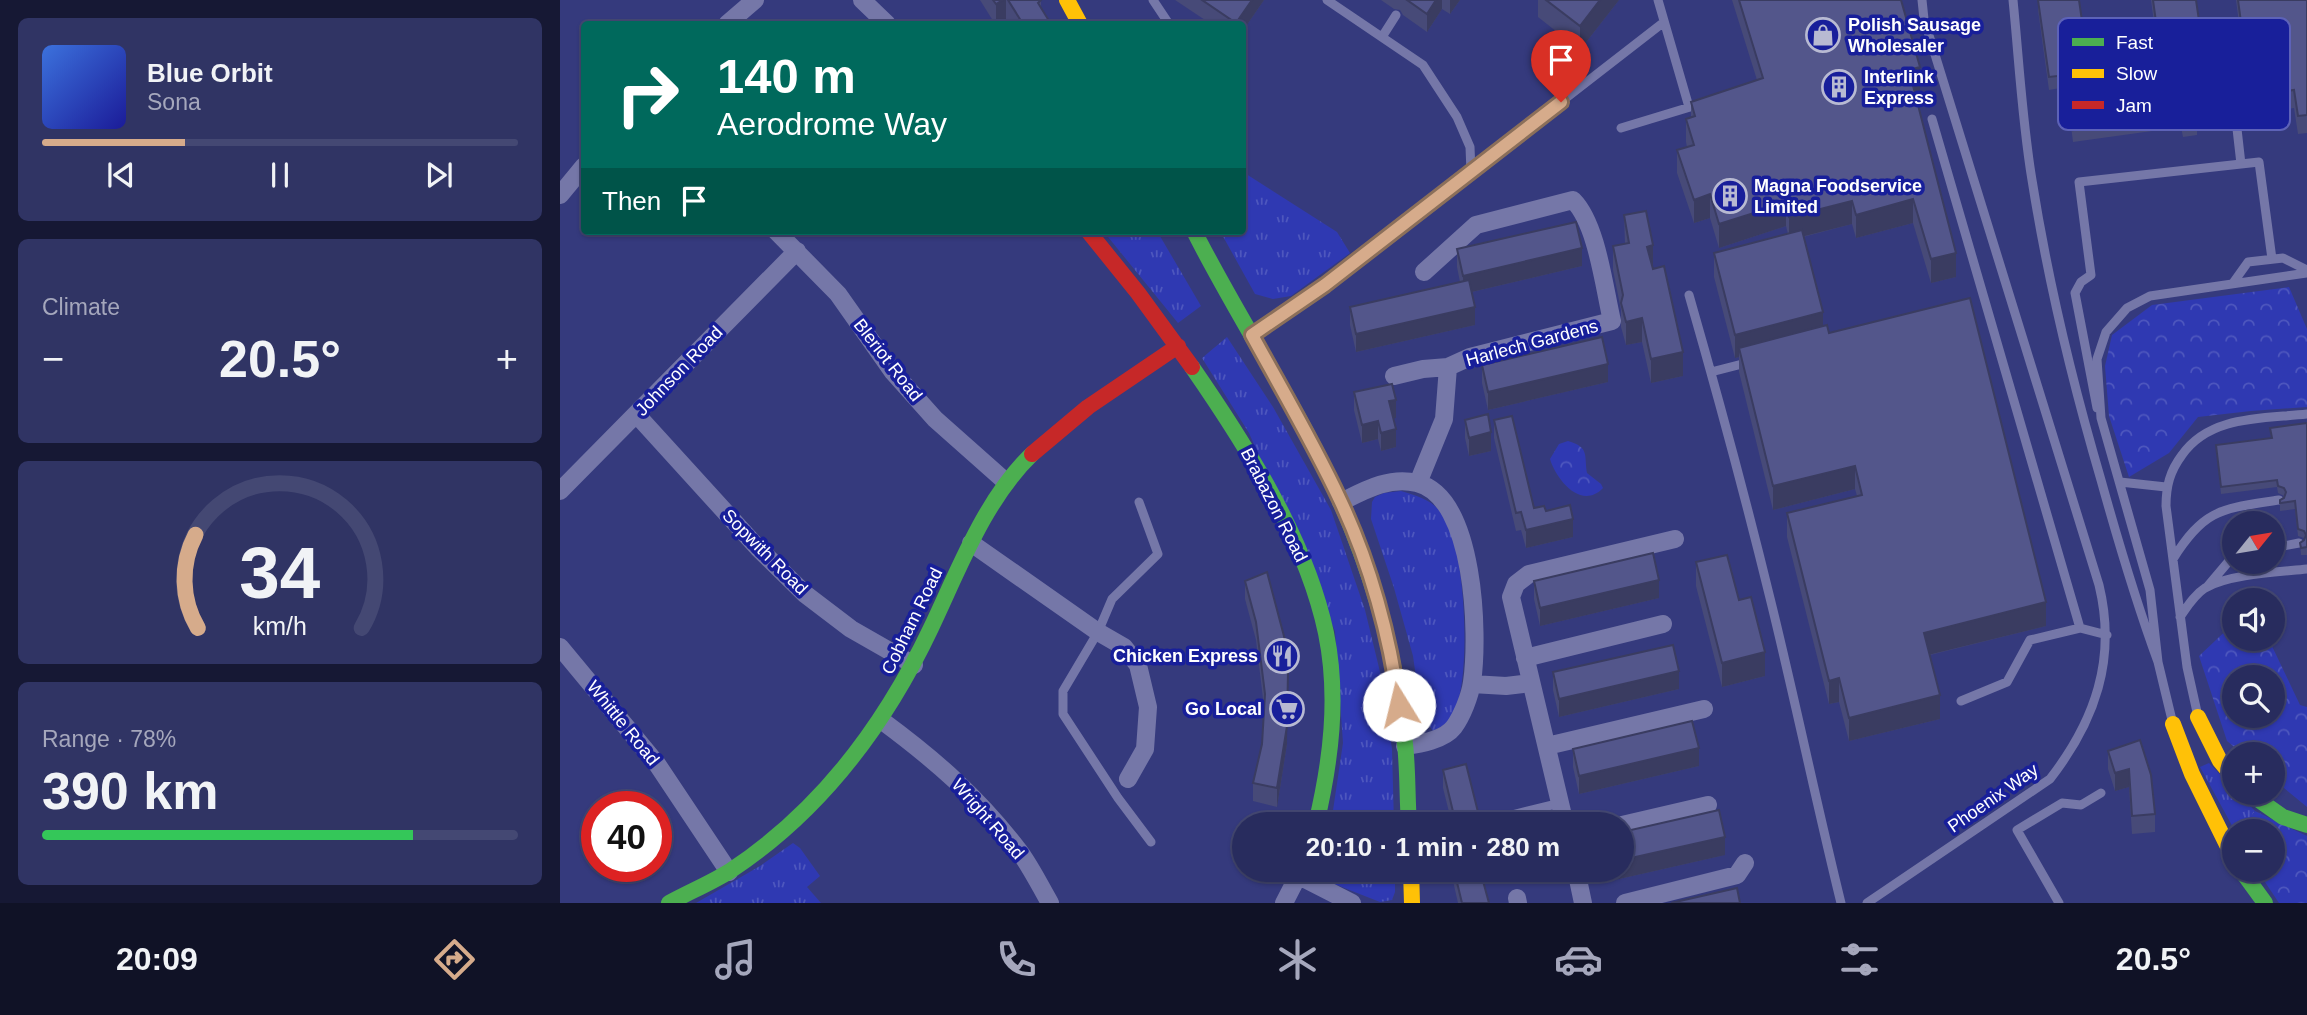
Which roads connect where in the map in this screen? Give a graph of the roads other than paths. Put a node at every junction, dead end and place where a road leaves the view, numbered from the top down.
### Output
1 (754, 0) edge
2 (862, 0) edge
3 (1066, 0) edge
4 (1153, 0) edge
5 (1327, 0) edge
6 (1658, 0) edge
7 (1922, 0) edge
8 (2013, 0) edge
9 (1336, 3) edge
10 (1396, 15) dead end
11 (730, 21) edge
12 (884, 21) edge
13 (1078, 21) edge
14 (1167, 21) edge
15 (1664, 22) junction
16 (1382, 37) junction
17 (1715, 100) edge
18 (1689, 107) junction
19 (1932, 120) dead end
20 (1621, 128) dead end
21 (2237, 130) edge
22 (2241, 164) junction
23 (581, 170) edge
24 (1471, 172) junction
25 (560, 195) edge
26 (780, 235) edge
27 (1091, 235) edge
28 (1196, 235) edge
29 (797, 251) junction
30 (2272, 259) junction
31 (2307, 271) edge
32 (1424, 272) dead end
33 (2233, 283) junction
34 (1689, 295) dead end
35 (1984, 300) junction
36 (1971, 303) edge
37 (1252, 335) junction
38 (1178, 346) junction
39 (1763, 358) edge
40 (1448, 367) junction
41 (1711, 372) junction
42 (1394, 376) dead end
43 (2307, 414) edge
44 (637, 415) junction
45 (2101, 418) junction
46 (1006, 482) junction
47 (2120, 482) junction
48 (1418, 483) junction
49 (2166, 487) junction
50 (560, 491) edge
51 (2279, 499) edge
52 (1139, 502) dead end
53 (1341, 502) junction
54 (1675, 539) dead end
55 (971, 543) junction
56 (2299, 543) edge
57 (2286, 546) edge
58 (2173, 559) junction
59 (2222, 568) edge
60 (2307, 569) edge
61 (2206, 588) junction
62 (2180, 617) junction
63 (1663, 624) dead end
64 (2080, 628) junction
65 (1098, 632) junction
66 (2106, 635) junction
67 (560, 648) edge
68 (1525, 658) junction
69 (2158, 662) junction
70 (914, 665) junction
71 (1472, 684) junction
72 (1531, 684) junction
73 (1961, 701) dead end
74 (1704, 709) dead end
75 (2198, 717) joint
76 (881, 720) junction
77 (2173, 724) joint
78 (1405, 746) junction
79 (1547, 746) junction
80 (2222, 763) edge
81 (1128, 779) dead end
82 (2101, 793) dead end
83 (1559, 803) junction
84 (1708, 805) dead end
85 (2265, 805) edge
86 (1319, 812) edge
87 (1408, 812) edge
88 (1524, 812) edge
89 (1562, 812) edge
90 (1634, 822) edge
91 (2307, 825) edge
92 (2222, 835) edge
93 (1151, 842) dead end
94 (1745, 863) dead end
95 (729, 872) junction
96 (1295, 882) edge
97 (1316, 882) edge
98 (1411, 882) edge
99 (1579, 882) edge
100 (2250, 882) edge
101 (670, 903) edge
102 (1049, 903) edge
103 (1284, 903) edge
104 (1352, 903) edge
105 (1412, 903) edge
106 (1583, 903) edge
107 (1625, 903) edge
108 (1841, 903) edge
109 (1867, 903) edge
110 (2059, 903) edge
111 (2265, 903) edge

1 - 11 street
2 - 12 street
3 - 13 main road
4 - 14 lane
5 - 9 lane
6 - 15 lane
7 - 66 lane, Phoenix Way
8 - 69 lane
9 - 16 lane
10 - 16 lane
15 - 18 lane
15 - 24 lane
16 - 24 lane
17 - 18 lane
18 - 20 lane
19 - 35 lane
21 - 22 lane
22 - 30 lane
22 - 45 lane
23 - 25 street
24 - 37 lane
26 - 29 street, Bleriot Road
27 - 38 main road, Brabazon Road
28 - 37 main road
29 - 44 street, Johnson Road
29 - 46 street, Bleriot Road
30 - 31 lane
30 - 33 lane
31 - 33 lane
32 - 40 street, Harlech Gardens
33 - 45 lane
34 - 41 lane
35 - 36 lane
35 - 64 lane
37 - 53 main road
38 - 46 main road, Cobham Road
38 - 86 main road, Brabazon Road
39 - 41 lane
40 - 42 street, Harlech Gardens
40 - 48 street, Harlech Gardens
41 - 108 lane
43 - 49 lane
44 - 50 street, Johnson Road
44 - 70 street, Sopwith Road
45 - 47 lane
46 - 55 main road, Cobham Road
47 - 49 lane
47 - 69 lane
48 - 53 street
48 - 71 street
49 - 58 lane
51 - 58 lane
52 - 65 lane
53 - 78 main road
54 - 68 street
55 - 65 street
55 - 70 main road, Cobham Road
56 - 57 lane
58 - 62 lane
59 - 61 lane
60 - 61 lane
61 - 62 lane
62 - 75 lane
63 - 68 street
64 - 66 lane
64 - 73 lane
65 - 81 street
65 - 93 lane
66 - 109 lane, Phoenix Way
67 - 95 street, Whittle Road
68 - 72 street
69 - 77 lane
70 - 76 main road, Cobham Road
71 - 72 street
71 - 78 street
72 - 79 street
74 - 79 street
75 - 80 main road
76 - 95 main road, Cobham Road
76 - 102 street, Wright Road
77 - 92 main road
78 - 87 main road
79 - 83 street
82 - 110 lane
83 - 88 lane
83 - 89 street
84 - 90 street
85 - 91 main road
94 - 107 street
95 - 101 main road, Cobham Road
96 - 103 street
97 - 104 street
98 - 105 main road
99 - 106 street
100 - 111 main road

